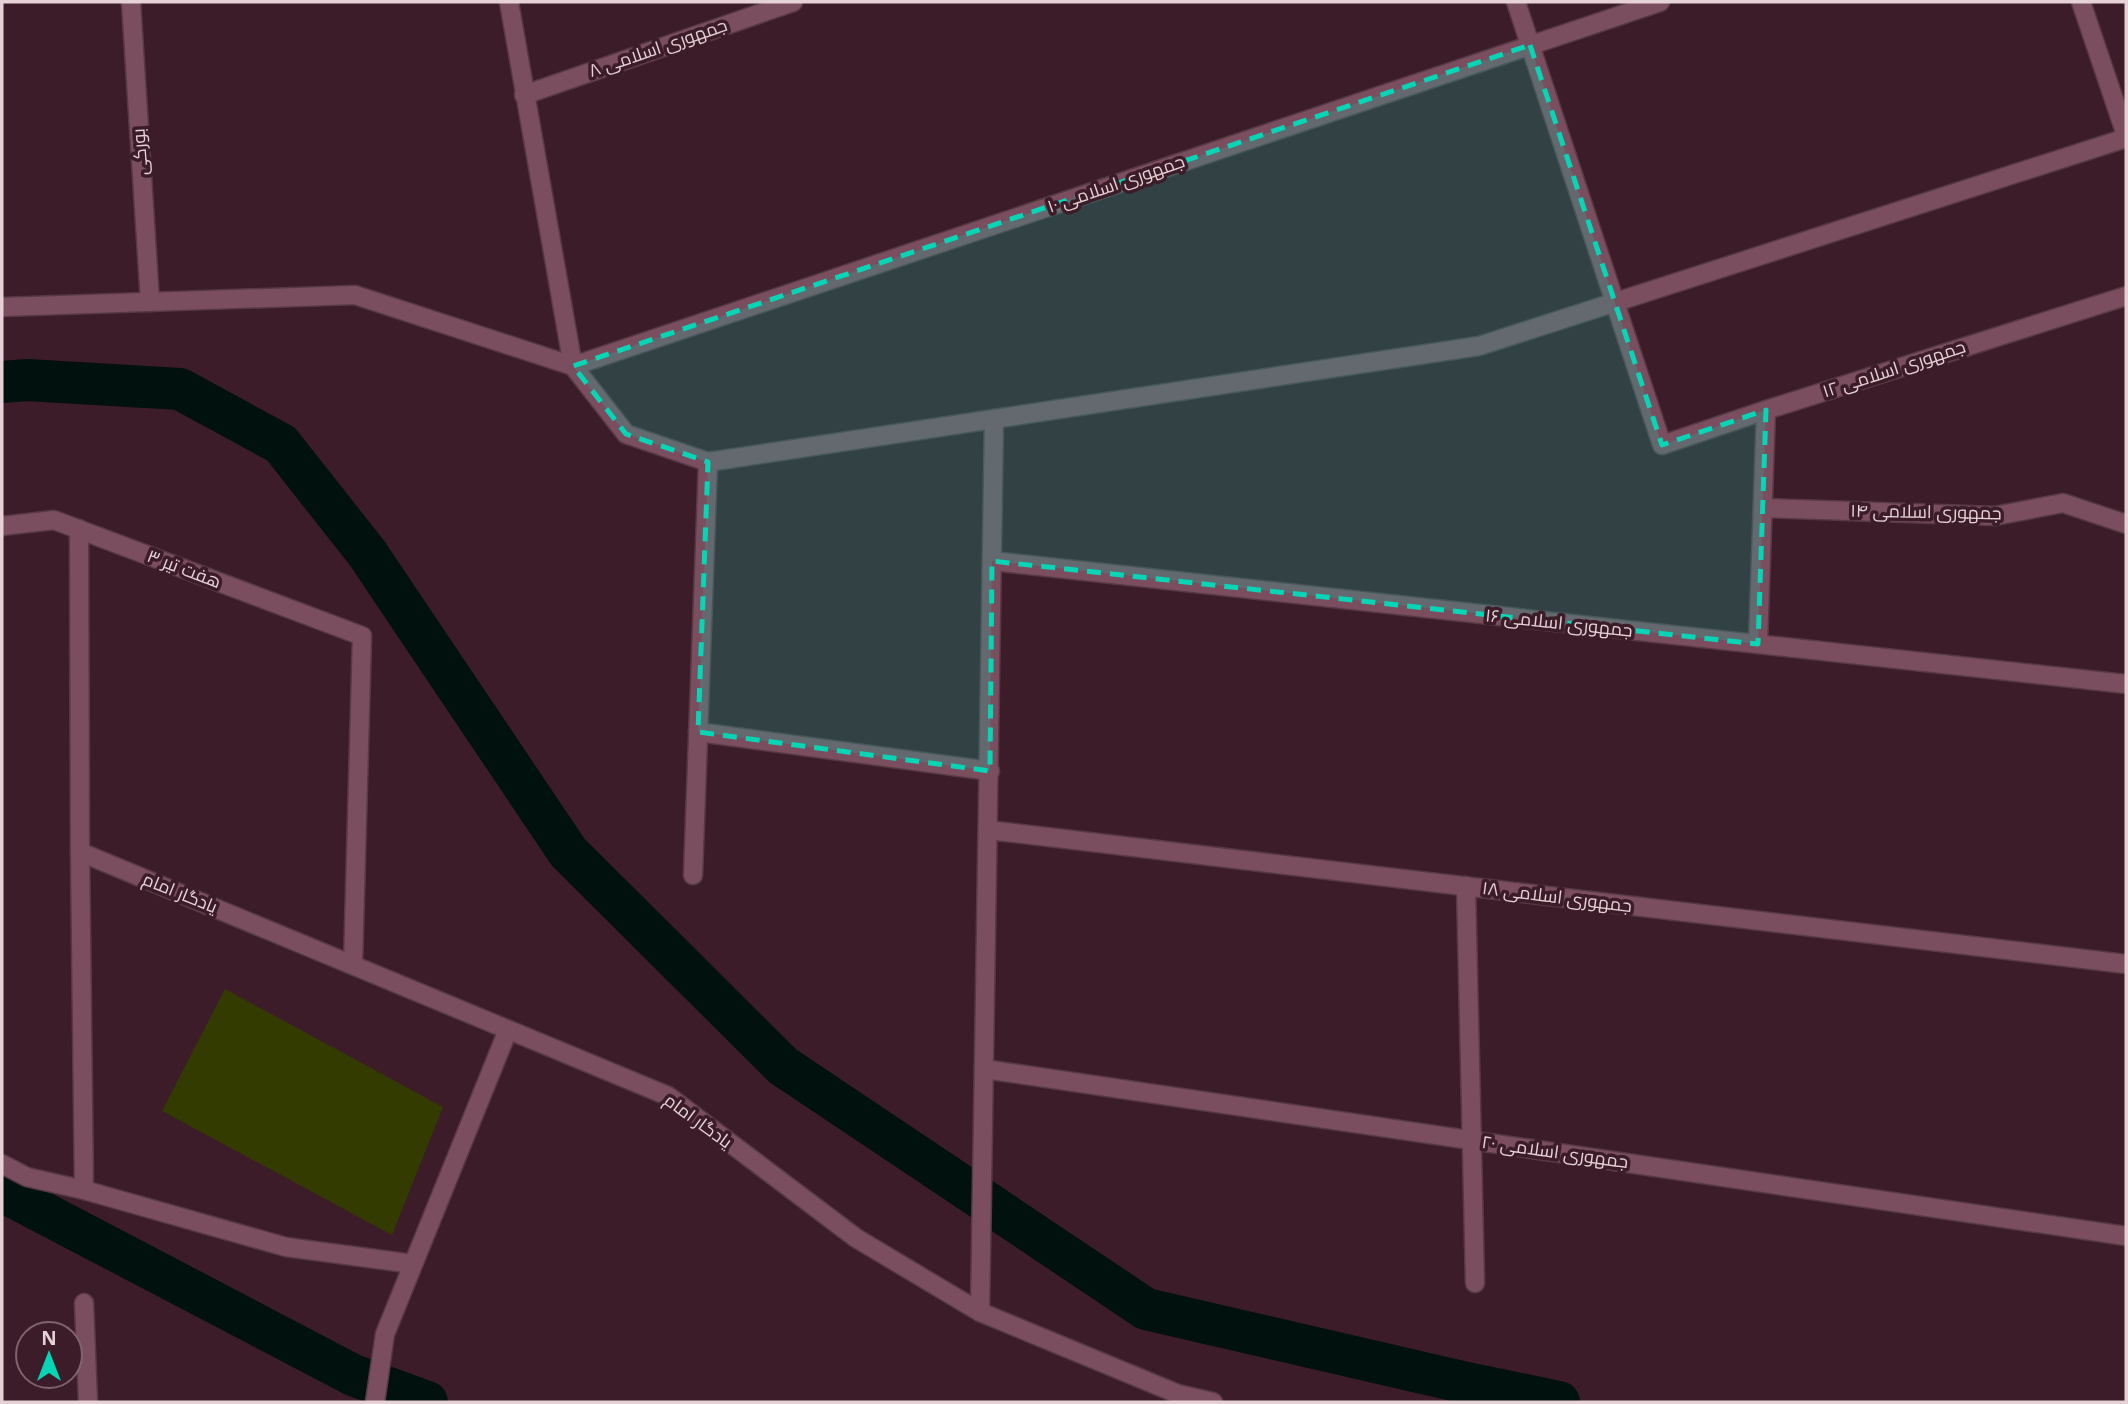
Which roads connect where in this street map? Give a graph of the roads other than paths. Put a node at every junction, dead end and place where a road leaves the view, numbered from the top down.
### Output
1 (131, 2) edge
2 (509, 2) edge
3 (793, 2) edge
4 (1516, 2) edge
5 (1660, 2) edge
6 (2081, 2) edge
7 (1530, 45) junction
8 (524, 95) junction
9 (2126, 137) edge
10 (2126, 296) edge
11 (150, 302) junction
12 (1615, 302) junction
13 (2, 307) edge
14 (573, 366) junction
15 (1766, 410) junction
16 (994, 419) junction
17 (708, 462) junction
18 (1763, 508) junction
19 (2126, 524) edge
20 (2, 526) edge
21 (79, 529) junction
22 (992, 561) junction
23 (1758, 644) junction
24 (2126, 684) edge
25 (698, 732) junction
26 (990, 771) junction
27 (988, 830) junction
28 (80, 852) junction
29 (693, 875) dead end
30 (1466, 886) junction
31 (2126, 964) edge
32 (353, 965) junction
33 (508, 1030) junction
34 (984, 1069) junction
35 (1471, 1140) junction
36 (2, 1164) edge
37 (85, 1190) junction
38 (2126, 1236) edge
39 (413, 1264) junction
40 (1475, 1283) dead end
41 (85, 1303) dead end
42 (980, 1312) junction
43 (88, 1402) edge
44 (374, 1402) edge
45 (1213, 1402) edge

1 - 11 street, بورکی
2 - 8 street
3 - 8 street, جمهوری اسلامی ۸
4 - 7 street
5 - 7 street, جمهوری اسلامی ۱۰
6 - 9 street
7 - 12 street
7 - 14 street, جمهوری اسلامی ۱۰
8 - 14 street
9 - 12 street
10 - 15 street, جمهوری اسلامی ۱۲
11 - 13 street
11 - 14 street
12 - 15 street, جمهوری اسلامی ۱۲
12 - 16 street
14 - 17 street
15 - 18 street
16 - 17 street
16 - 22 street
17 - 25 street
18 - 19 street, جمهوری اسلامی ۱۴
18 - 23 street
20 - 21 street, هفت تیر ۳
21 - 28 street
21 - 32 street, هفت تیر ۳
22 - 23 street, جمهوری اسلامی ۱۶
22 - 26 street
23 - 24 street, جمهوری اسلامی ۱۶
25 - 26 street
25 - 29 street
26 - 27 street
27 - 30 street, جمهوری اسلامی ۱۸
27 - 34 street
28 - 32 street, یادگار امام
28 - 37 street
30 - 31 street, جمهوری اسلامی ۱۸
30 - 35 street
32 - 33 street, یادگار امام
33 - 39 street
33 - 42 street, یادگار امام
34 - 35 street, جمهوری اسلامی ۲۰
34 - 42 street
35 - 38 street, جمهوری اسلامی ۲۰
35 - 40 street
36 - 37 street
37 - 39 street
39 - 44 street
41 - 43 street
42 - 45 street, یادگار امام

